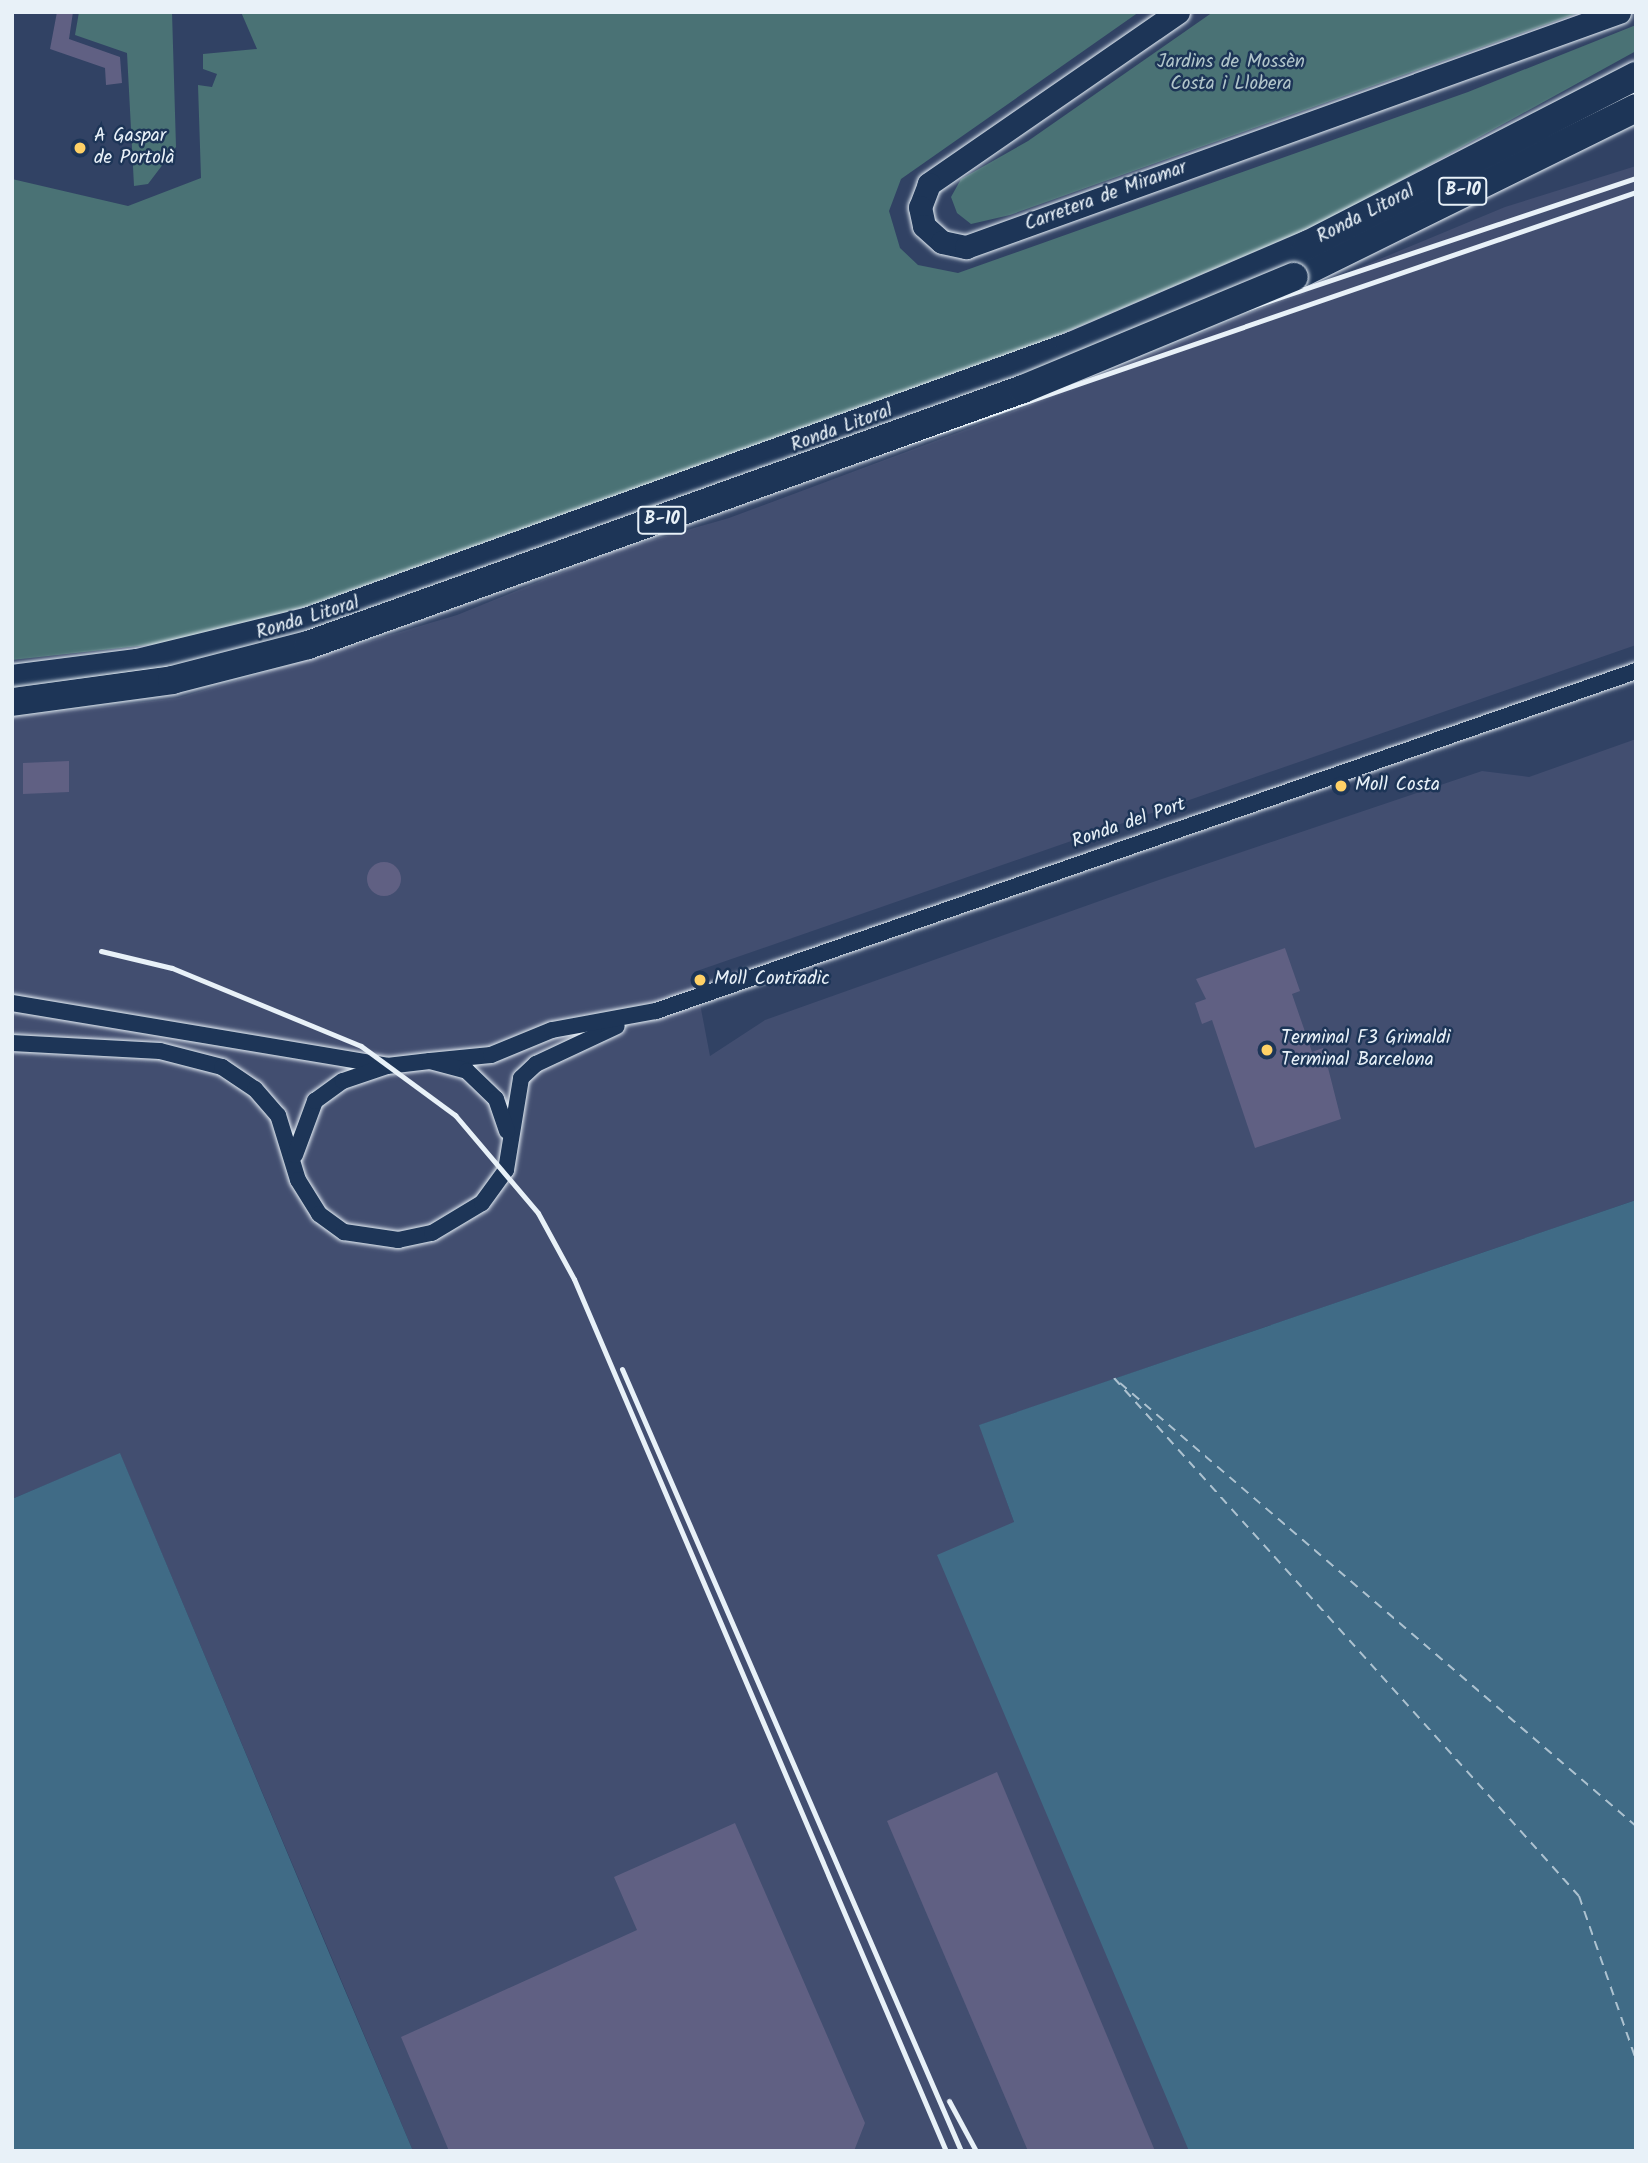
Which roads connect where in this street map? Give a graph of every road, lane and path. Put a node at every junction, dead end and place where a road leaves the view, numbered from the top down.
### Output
1 (1178, 12) edge
2 (1619, 12) edge
3 (1636, 68) edge
4 (1636, 76) edge
5 (1575, 107) junction
6 (1636, 109) edge
7 (1313, 255) junction
8 (1636, 671) edge
9 (12, 679) edge
10 (12, 702) edge
11 (12, 1003) edge
12 (636, 1017) junction
13 (12, 1043) edge
14 (430, 1061) junction
15 (387, 1066) junction
16 (509, 1151) junction
17 (295, 1168) junction

1 - 2 street, Carretera de Miramar
3 - 5 highway, B-10
4 - 5 highway, Ronda Litoral / B-10
5 - 7 highway, Ronda Litoral / B-10
6 - 7 highway, Ronda Litoral / B-10
7 - 9 highway, Ronda Litoral / B-10
7 - 10 highway, Ronda Litoral / B-10, bridge
8 - 12 street, Ronda del Port
11 - 15 street
12 - 14 street
12 - 16 street
13 - 17 street
14 - 15 street
14 - 16 street
15 - 17 street
16 - 17 street

